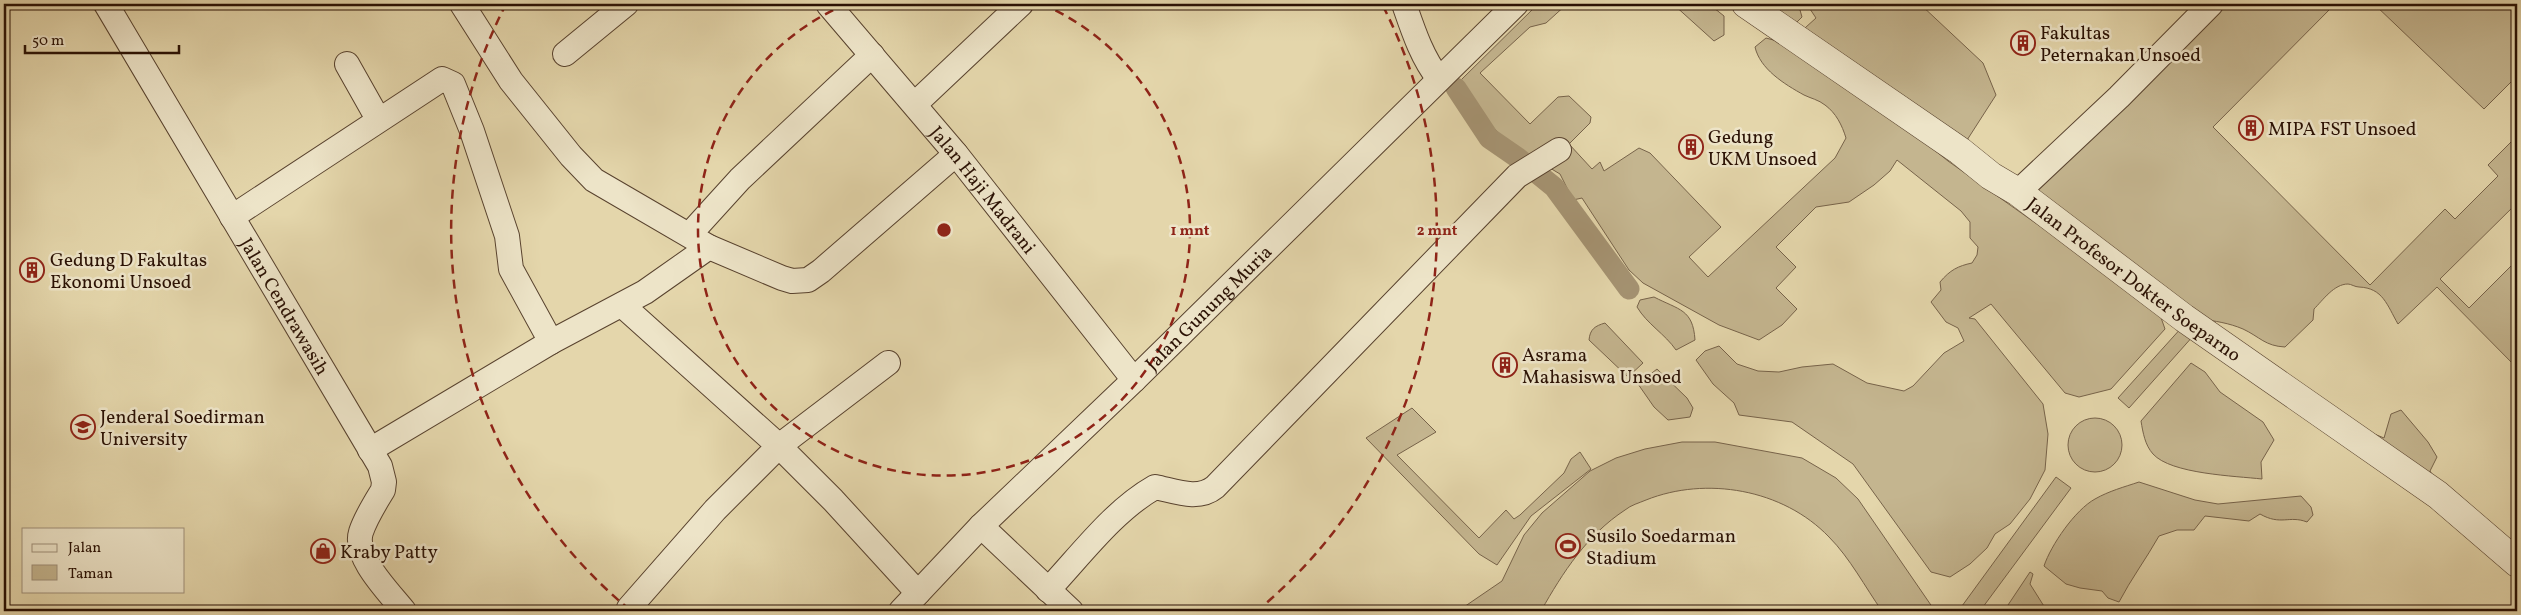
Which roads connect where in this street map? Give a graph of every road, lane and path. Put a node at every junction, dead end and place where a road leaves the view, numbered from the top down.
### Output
1 (106, 4) edge
2 (462, 4) edge
3 (626, 4) edge
4 (828, 4) edge
5 (1021, 4) edge
6 (1404, 4) edge
7 (1516, 4) edge
8 (1746, 4) edge
9 (2211, 4) edge
10 (565, 54) dead end
11 (872, 55) junction
12 (347, 64) dead end
13 (1439, 79) junction
14 (915, 104) junction
15 (378, 119) junction
16 (956, 154) junction
17 (1551, 156) dead end
18 (2018, 192) junction
19 (232, 216) junction
20 (690, 234) junction
21 (709, 248) junction
22 (622, 305) junction
23 (551, 342) junction
24 (888, 363) dead end
25 (1134, 380) junction
26 (779, 446) junction
27 (370, 450) junction
28 (981, 526) junction
29 (2517, 563) edge
30 (1048, 590) junction
31 (918, 593) junction
32 (629, 608) dead end
33 (404, 611) edge
34 (901, 611) edge
35 (1071, 611) edge

1 - 19 street, Jalan Cendrawasih
2 - 20 street
3 - 10 street
4 - 11 street, Jalan Haji Madrani
5 - 14 street
6 - 13 street
7 - 13 street, Jalan Gunung Muria
8 - 18 street, Jalan Profesor Dokter Soeparno
9 - 18 street
11 - 14 street, Jalan Haji Madrani
11 - 20 street
12 - 15 street
13 - 25 street, Jalan Gunung Muria
14 - 16 street, Jalan Haji Madrani
15 - 19 street
15 - 23 street
16 - 21 street
16 - 25 street, Jalan Haji Madrani
17 - 30 street
18 - 29 street, Jalan Profesor Dokter Soeparno
19 - 27 street, Jalan Cendrawasih
20 - 21 street
21 - 22 street
22 - 23 street
22 - 26 street
23 - 27 street
24 - 26 street
25 - 28 street, Jalan Gunung Muria
26 - 31 street
26 - 32 street
27 - 33 street, Jalan Cendrawasih
28 - 30 street
28 - 31 street, Jalan Gunung Muria
30 - 35 street
31 - 34 street, Jalan Gunung Muria

